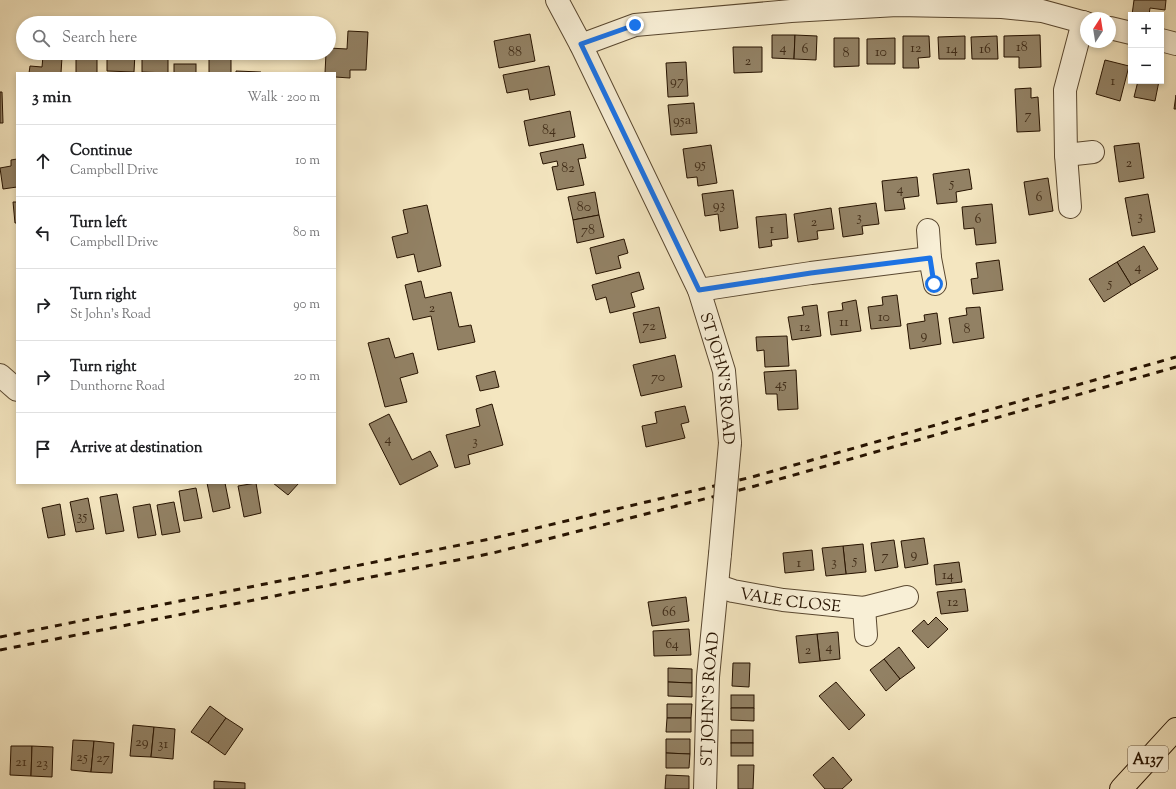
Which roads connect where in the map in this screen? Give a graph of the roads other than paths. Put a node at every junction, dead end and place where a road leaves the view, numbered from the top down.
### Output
1 (557, 0) edge
2 (1080, 21) edge
3 (1116, 29) edge
4 (1128, 32) edge
5 (1080, 39) edge
6 (1164, 41) edge
7 (581, 44) junction
8 (1176, 44) edge
9 (1093, 152) dead end
10 (1066, 155) junction
11 (1070, 207) dead end
12 (928, 230) dead end
13 (930, 258) junction
14 (934, 284) dead end
15 (699, 290) junction
16 (0, 375) edge
17 (16, 389) edge
18 (718, 586) junction
19 (907, 597) dead end
20 (864, 608) junction
21 (866, 635) dead end
22 (1176, 729) edge
23 (705, 789) edge
24 (1121, 789) edge

1 - 7 street, ST JOHN'S ROAD
2 - 7 street
3 - 4 street
5 - 10 street
6 - 8 street
7 - 15 street, ST JOHN'S ROAD
9 - 10 street
10 - 11 street
12 - 13 street
13 - 14 street
13 - 15 street
15 - 18 street, ST JOHN'S ROAD, bridge
16 - 17 street
18 - 20 street, VALE CLOSE
18 - 23 street, ST JOHN'S ROAD
19 - 20 street, VALE CLOSE
20 - 21 street, VALE CLOSE
22 - 24 main road, A137

